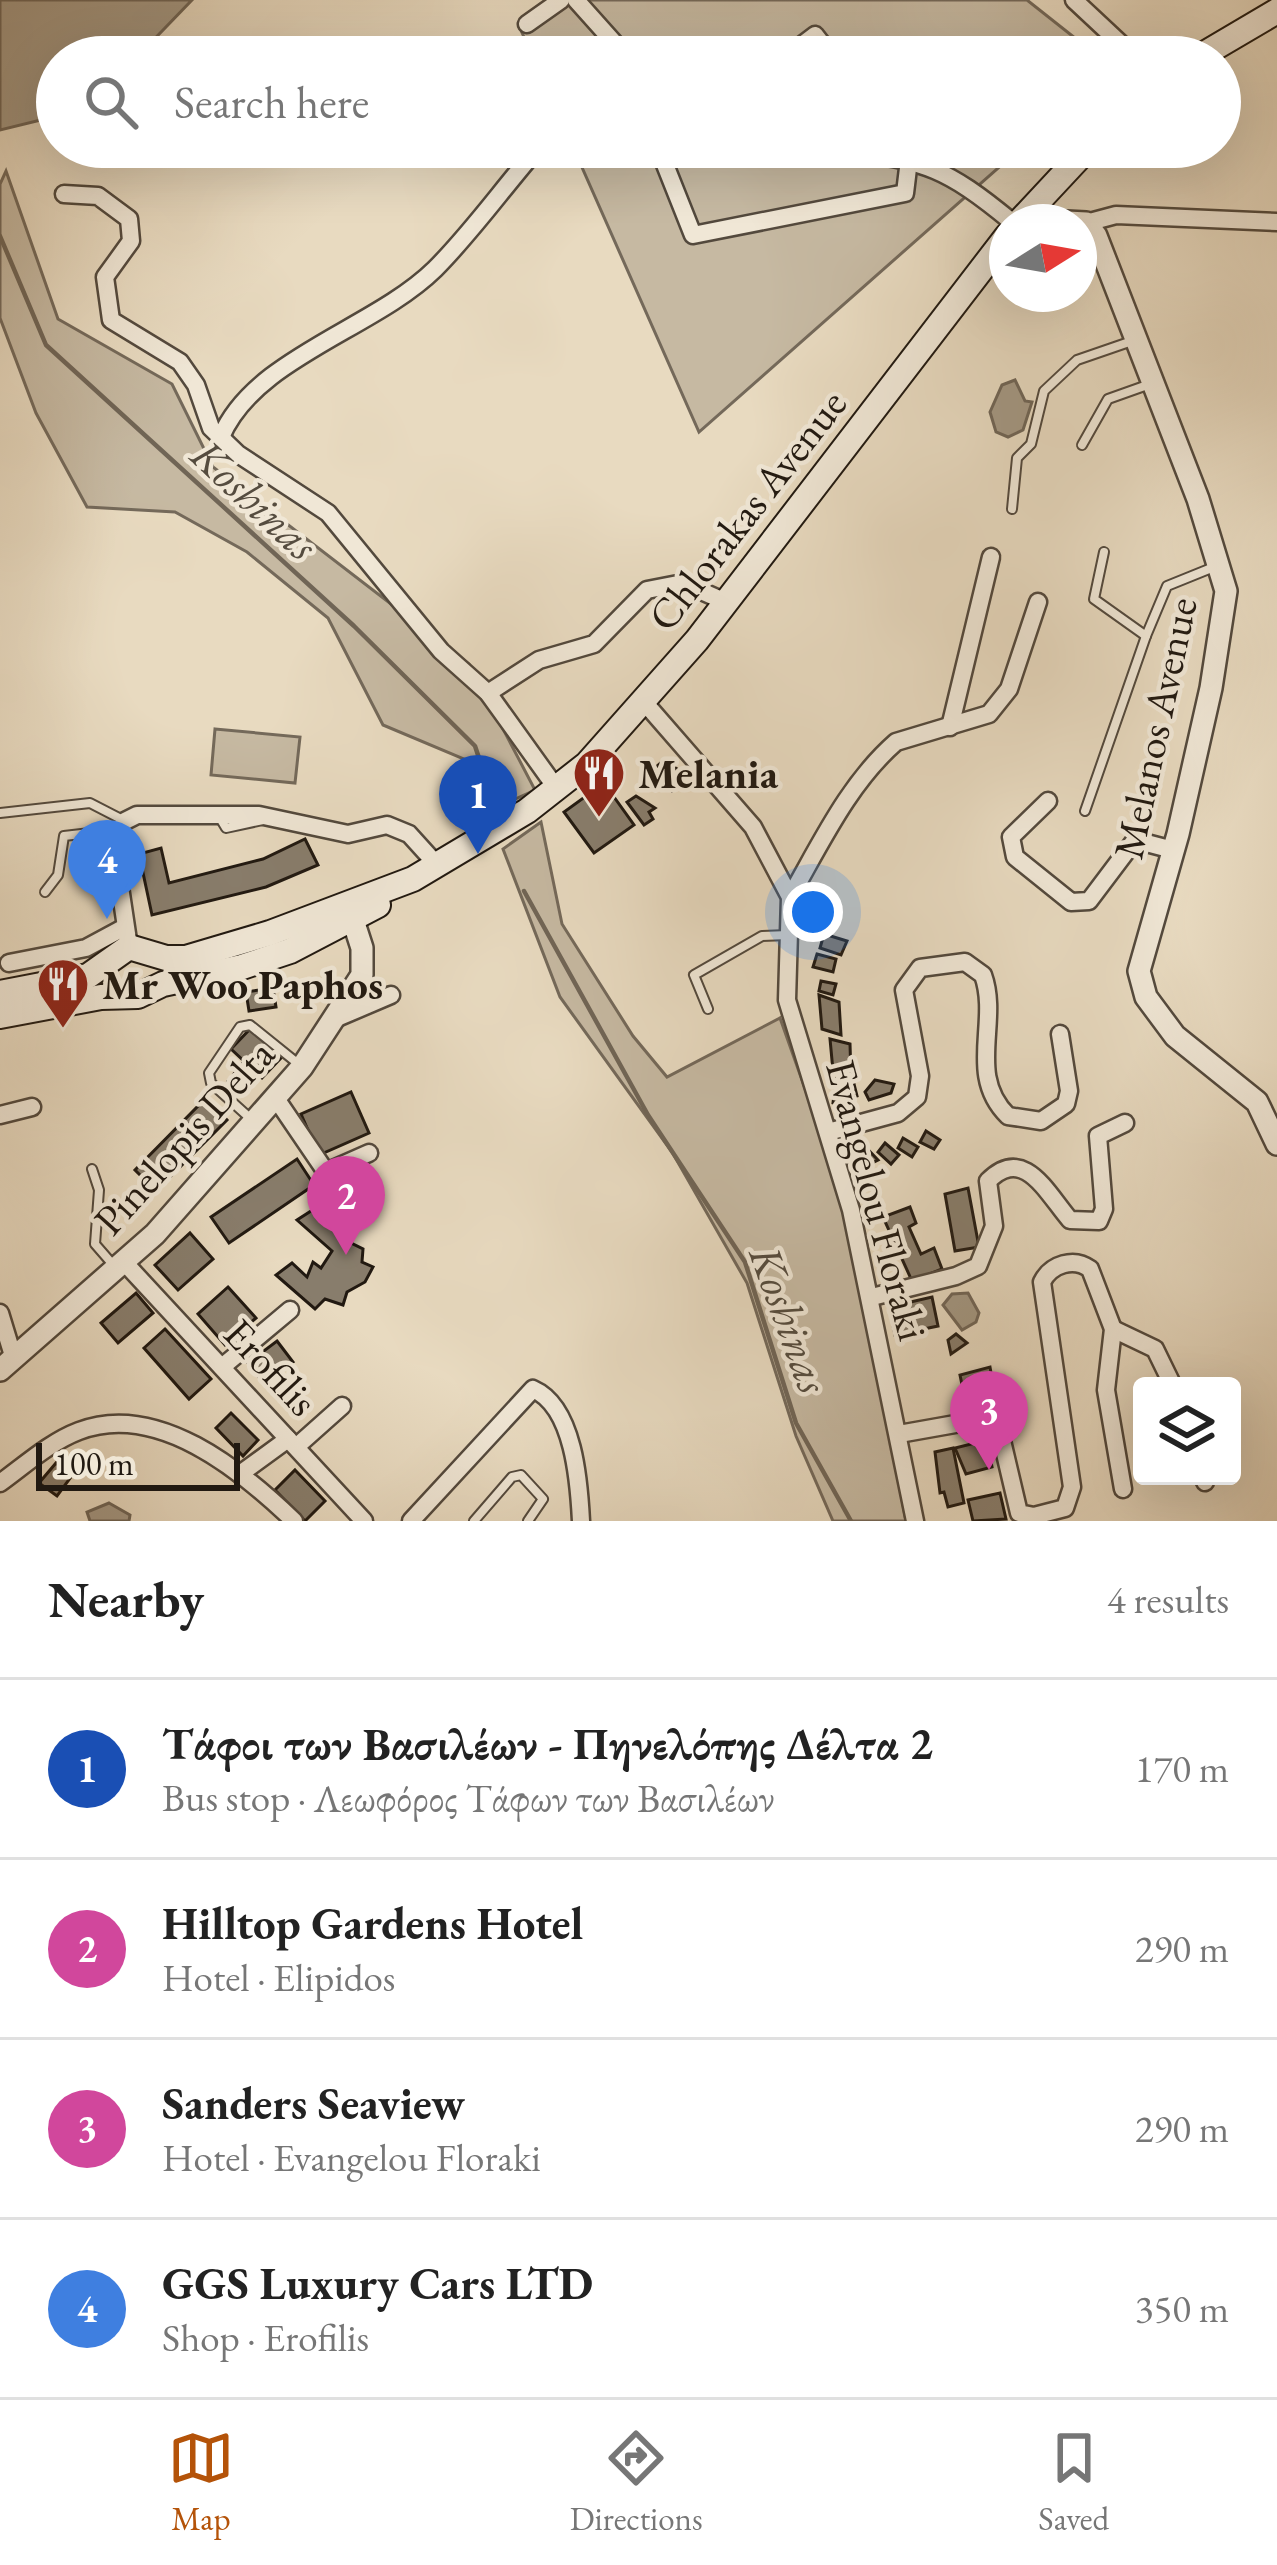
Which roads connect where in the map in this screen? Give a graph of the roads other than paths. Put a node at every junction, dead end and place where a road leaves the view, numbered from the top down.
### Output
1 (561, 0) edge
2 (576, 0) edge
3 (1074, 0) edge
4 (1277, 11) edge
5 (526, 23) dead end
6 (608, 36) edge
7 (1113, 36) edge
8 (1234, 36) edge
9 (521, 168) edge
10 (666, 168) edge
11 (908, 168) edge
12 (931, 168) edge
13 (1068, 168) edge
14 (64, 194) dead end
15 (992, 204) edge
16 (1033, 204) edge
17 (1277, 222) edge
18 (1097, 224) edge
19 (989, 259) edge
20 (1097, 260) edge
21 (1137, 339) junction
22 (1154, 383) junction
23 (221, 437) junction
24 (1082, 445) dead end
25 (1012, 509) dead end
26 (1104, 552) dead end
27 (991, 557) dead end
28 (1221, 565) junction
29 (726, 602) junction
30 (1038, 602) dead end
31 (1146, 635) junction
32 (488, 693) junction
33 (645, 703) junction
34 (950, 727) junction
35 (557, 789) junction
36 (1048, 801) dead end
37 (1084, 811) dead end
38 (0, 813) edge
39 (121, 825) junction
40 (1173, 850) junction
41 (438, 866) junction
42 (413, 879) junction
43 (45, 892) dead end
44 (790, 896) junction
45 (353, 920) junction
46 (788, 935) junction
47 (128, 948) junction
48 (9, 963) dead end
49 (150, 988) junction
50 (0, 993) edge
51 (391, 994) dead end
52 (124, 995) junction
53 (708, 1009) dead end
54 (0, 1016) edge
55 (337, 1018) junction
56 (1060, 1034) dead end
57 (302, 1067) junction
58 (275, 1097) junction
59 (32, 1107) dead end
60 (0, 1115) edge
61 (254, 1122) junction
62 (1125, 1123) dead end
63 (828, 1132) junction
64 (1277, 1144) edge
65 (369, 1153) dead end
66 (92, 1169) dead end
67 (120, 1265) junction
68 (872, 1297) junction
69 (290, 1310) dead end
70 (0, 1313) edge
71 (1113, 1329) junction
72 (7, 1364) edge
73 (222, 1367) junction
74 (1169, 1377) edge
75 (342, 1406) dead end
76 (899, 1434) junction
77 (292, 1443) junction
78 (240, 1474) junction
79 (0, 1483) edge
80 (1124, 1490) dead end
81 (294, 1521) edge
82 (364, 1521) edge
83 (411, 1521) edge
84 (474, 1521) edge
85 (528, 1521) edge
86 (581, 1521) edge
87 (915, 1521) edge

1 - 5 street
2 - 6 street
3 - 7 street
4 - 8 main road
9 - 23 street
10 - 11 street
12 - 15 street
13 - 16 main road
14 - 23 street
17 - 18 street
19 - 29 main road, Chlorakas Avenue
20 - 21 street, Melanos Avenue
21 - 22 street, Melanos Avenue
21 - 25 lane
22 - 24 lane
22 - 28 street, Melanos Avenue
23 - 32 street
26 - 31 lane
27 - 34 street
28 - 31 lane
28 - 40 street, Melanos Avenue
29 - 32 street
29 - 33 main road, Chlorakas Avenue
30 - 34 street
31 - 37 lane
32 - 35 street
33 - 35 main road, Chlorakas Avenue
33 - 44 street
34 - 44 street
35 - 41 main road, Chlorakas Avenue
36 - 40 street
38 - 39 lane
39 - 41 street
39 - 43 lane
39 - 47 street
40 - 64 street, Melanos Avenue
41 - 42 main road, Chlorakas Avenue
42 - 45 main road
42 - 47 main road
44 - 46 street, Evangelou Floraki
45 - 49 main road
45 - 55 street, Pinelopis Delta
46 - 53 lane
46 - 63 street, Evangelou Floraki
47 - 48 street
47 - 49 main road
47 - 50 main road
47 - 52 main road
49 - 52 main road
51 - 55 street
52 - 54 main road
55 - 57 street, Pinelopis Delta
56 - 63 street
57 - 58 street, Pinelopis Delta
57 - 61 lane
58 - 61 street, Pinelopis Delta
58 - 65 street
59 - 60 street
61 - 67 street, Pinelopis Delta
62 - 68 street
63 - 68 street, Evangelou Floraki
66 - 67 lane
67 - 72 street, Pinelopis Delta
67 - 73 street, Erofilis
68 - 76 street, Evangelou Floraki
69 - 73 street
70 - 72 street
71 - 74 street
71 - 76 street
71 - 80 street
73 - 77 street, Erofilis
75 - 77 street
76 - 87 street, Evangelou Floraki
77 - 78 street
77 - 82 street, Erofilis
78 - 79 street
78 - 81 street
83 - 86 street
84 - 85 lane

